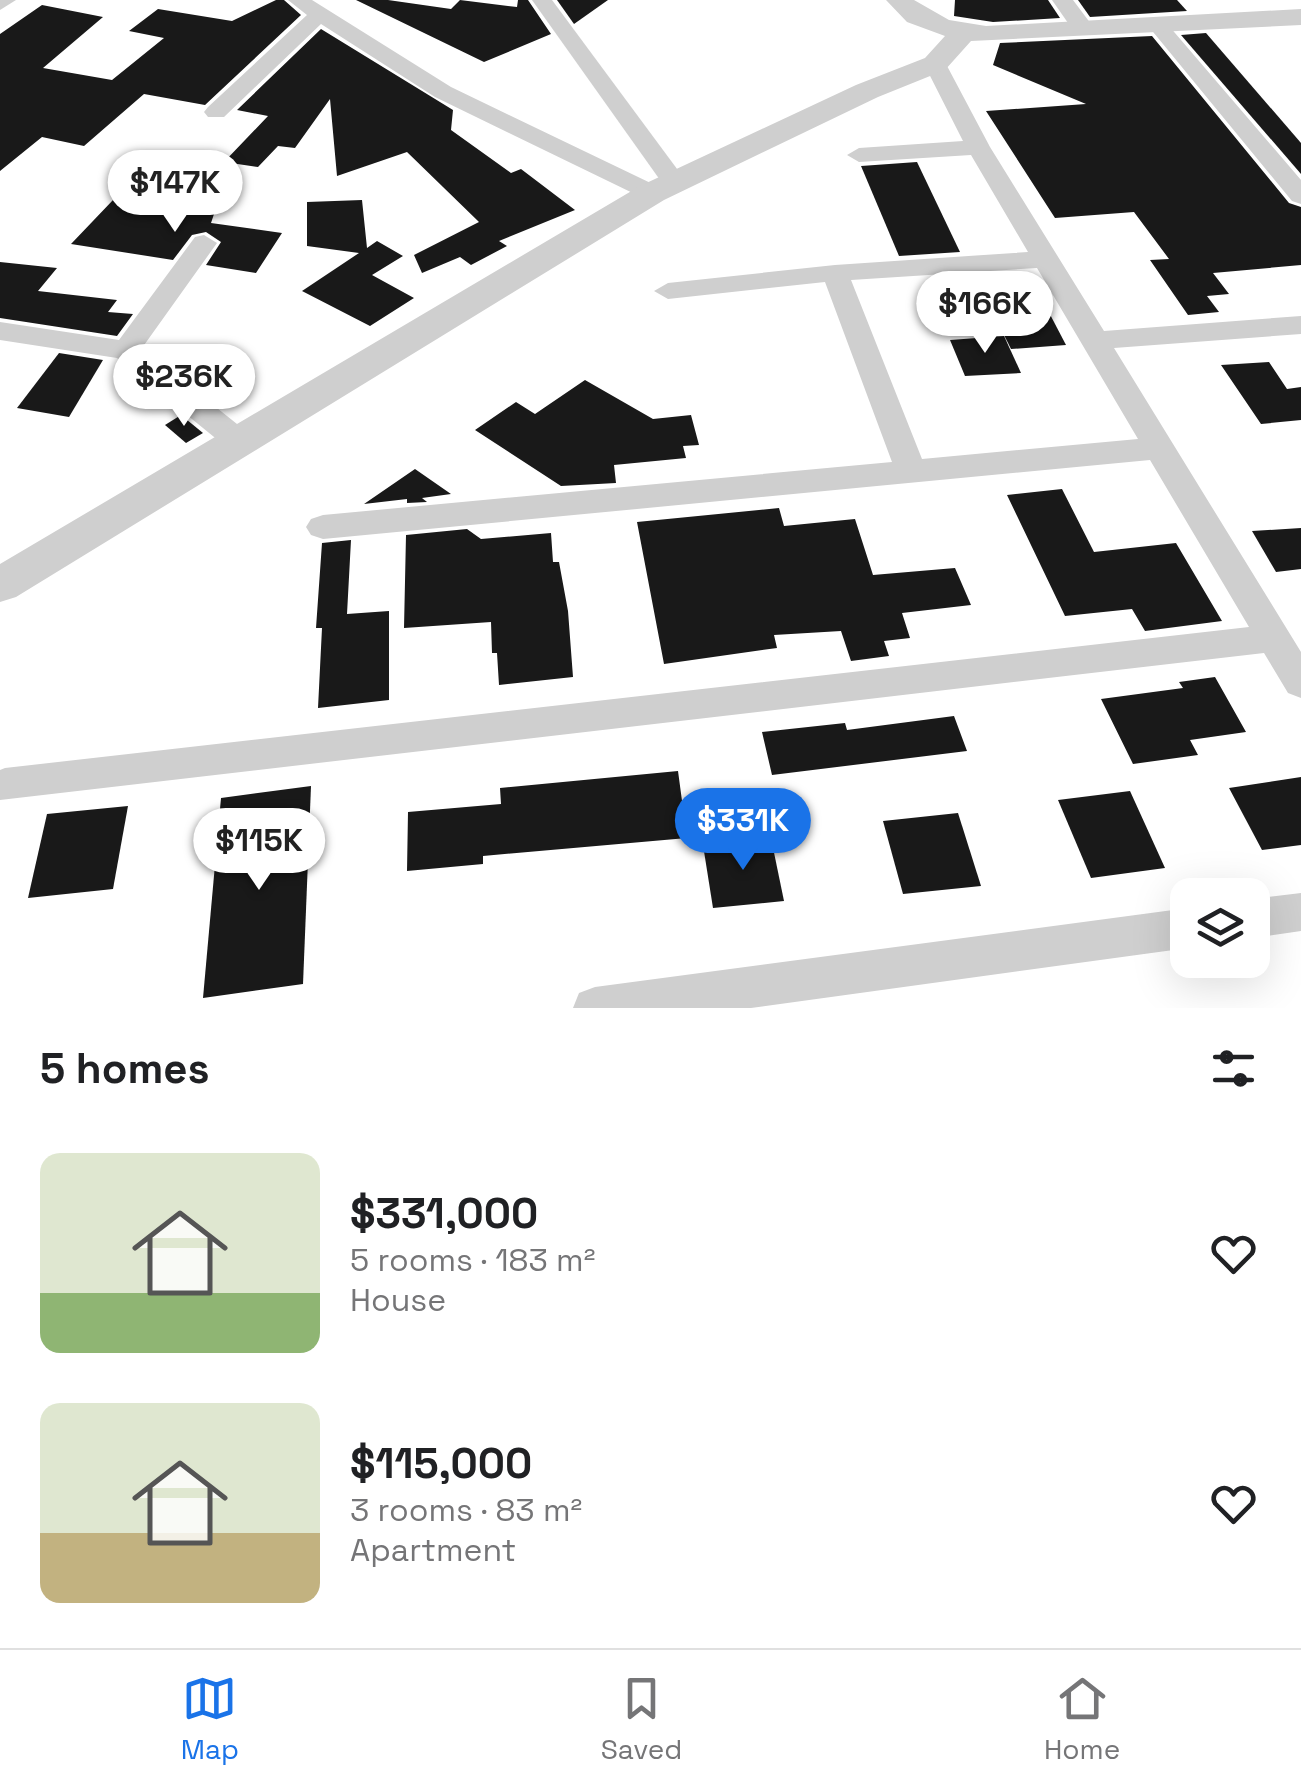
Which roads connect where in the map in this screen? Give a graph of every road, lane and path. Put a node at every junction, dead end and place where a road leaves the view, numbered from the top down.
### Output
1 (298, 0) edge
2 (542, 0) edge
3 (899, 0) edge
4 (1062, 0) edge
5 (320, 14) junction
6 (1301, 17) edge
7 (1156, 23) junction
8 (1083, 28) junction
9 (964, 32) junction
10 (935, 64) junction
11 (216, 112) dead end
12 (978, 147) junction
13 (859, 154) dead end
14 (663, 187) junction
15 (1301, 196) edge
16 (204, 242) dead end
17 (1046, 259) junction
18 (835, 273) junction
19 (668, 291) dead end
20 (1301, 325) edge
21 (0, 331) edge
22 (1096, 341) junction
23 (126, 350) junction
24 (241, 443) junction
25 (1160, 448) junction
26 (911, 471) junction
27 (323, 527) dead end
28 (0, 585) edge
29 (1274, 638) junction
30 (1301, 683) edge
31 (4, 785) dead end
32 (1301, 912) edge
33 (1270, 916) edge
34 (1170, 930) edge
35 (595, 1008) edge

1 - 5 street
2 - 14 street
3 - 9 street
4 - 8 street
5 - 11 street
5 - 14 street
6 - 7 street
7 - 8 street
7 - 15 street
8 - 9 street
9 - 10 street
10 - 12 street
10 - 14 street
12 - 13 street
12 - 17 street
14 - 24 street
16 - 23 street
17 - 18 street
17 - 22 street
18 - 19 street
18 - 26 street
20 - 22 street
21 - 23 street
22 - 25 street
23 - 24 street
24 - 28 street
25 - 26 street
25 - 29 street
26 - 27 street
29 - 30 street
29 - 31 street
32 - 33 street
34 - 35 street

